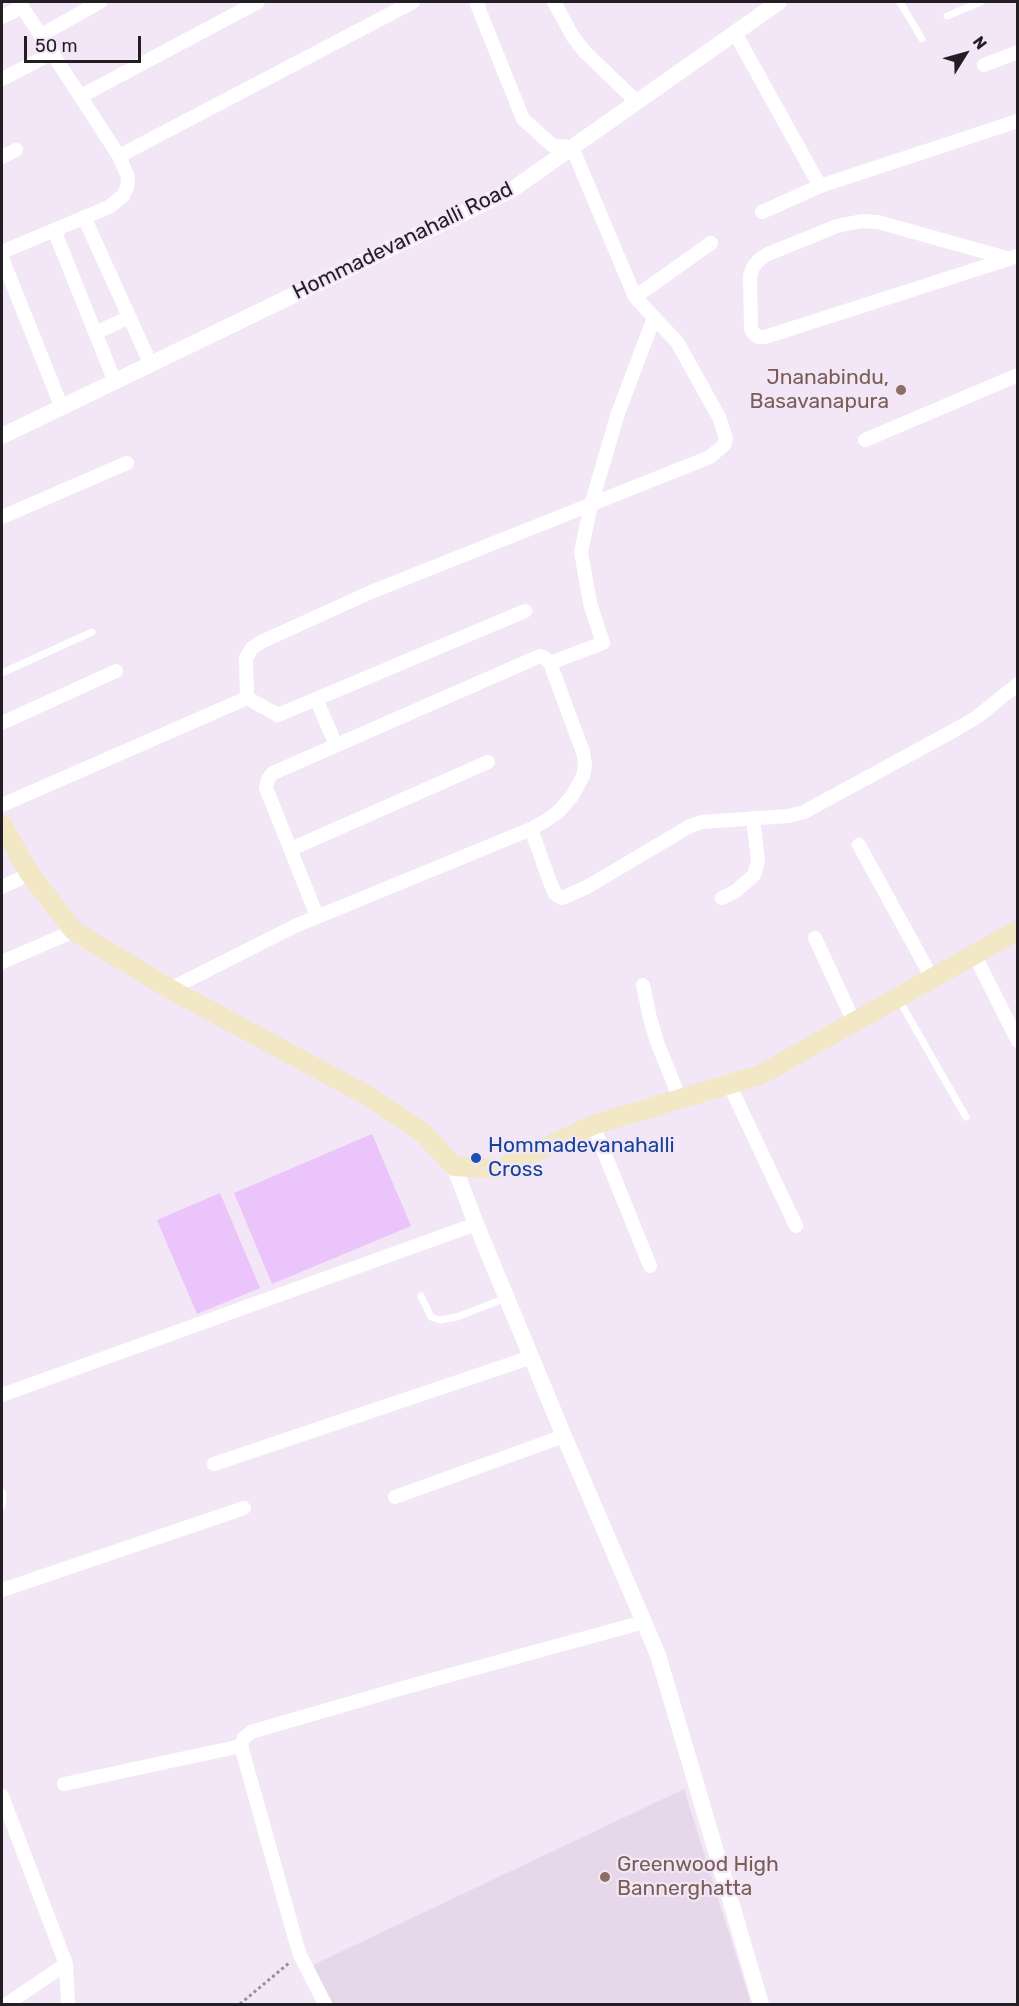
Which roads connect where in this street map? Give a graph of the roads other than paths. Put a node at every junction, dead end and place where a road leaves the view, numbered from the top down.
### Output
1 (99, 2) edge
2 (258, 2) edge
3 (413, 2) edge
4 (476, 2) edge
5 (554, 2) edge
6 (779, 2) edge
7 (900, 2) edge
8 (981, 2) edge
9 (20, 4) edge
10 (947, 16) dead end
11 (2, 17) edge
12 (735, 33) junction
13 (41, 34) junction
14 (922, 39) dead end
15 (1017, 52) edge
16 (41, 59) dead end
17 (984, 65) dead end
18 (2, 79) edge
19 (81, 96) junction
20 (637, 102) junction
21 (1017, 121) edge
22 (572, 147) junction
23 (16, 150) dead end
24 (119, 156) junction
25 (2, 157) edge
26 (820, 186) junction
27 (762, 212) dead end
28 (84, 217) junction
29 (54, 230) junction
30 (711, 243) dead end
31 (2, 252) edge
32 (1014, 257) edge
33 (2, 258) edge
34 (635, 297) junction
35 (129, 316) junction
36 (654, 318) junction
37 (96, 333) junction
38 (151, 365) junction
39 (1017, 375) edge
40 (116, 382) junction
41 (62, 408) junction
42 (2, 436) edge
43 (865, 440) dead end
44 (127, 463) dead end
45 (591, 505) junction
46 (2, 517) edge
47 (525, 611) dead end
48 (92, 632) dead end
49 (550, 663) junction
50 (116, 672) dead end
51 (2, 673) edge
52 (1017, 684) edge
53 (247, 698) junction
54 (316, 699) junction
55 (2, 723) edge
56 (336, 745) junction
57 (488, 762) dead end
58 (2, 805) edge
59 (753, 818) junction
60 (2, 825) edge
61 (531, 829) junction
62 (859, 845) dead end
63 (291, 849) junction
64 (30, 874) junction
65 (2, 886) edge
66 (722, 898) dead end
67 (317, 916) junction
68 (1017, 930) edge
69 (74, 931) junction
70 (815, 938) dead end
71 (974, 954) junction
72 (2, 962) edge
73 (932, 978) junction
74 (644, 985) dead end
75 (170, 989) junction
76 (897, 997) junction
77 (854, 1022) junction
78 (1017, 1041) edge
79 (729, 1084) junction
80 (680, 1099) junction
81 (966, 1117) dead end
82 (594, 1125) junction
83 (454, 1166) junction
84 (476, 1224) junction
85 (796, 1226) dead end
86 (650, 1266) dead end
87 (421, 1296) dead end
88 (507, 1298) junction
89 (532, 1357) junction
90 (2, 1395) edge
91 (564, 1436) junction
92 (214, 1464) dead end
93 (2, 1492) edge
94 (395, 1497) dead end
95 (2, 1506) edge
96 (244, 1508) dead end
97 (2, 1590) edge
98 (644, 1622) junction
99 (242, 1746) junction
100 (64, 1784) dead end
101 (2, 1796) edge
102 (66, 1964) junction
103 (7, 2004) edge
104 (68, 2004) edge
105 (325, 2004) edge
106 (761, 2004) edge

1 - 13 street
2 - 19 street
3 - 24 street
4 - 22 street
5 - 20 street
6 - 12 street, Hommadevanahalli Road
7 - 14 lane
8 - 10 lane
9 - 11 street
9 - 13 street
12 - 20 street, Hommadevanahalli Road
12 - 26 street
13 - 19 street
15 - 17 street
16 - 18 street
19 - 24 street
20 - 22 street, Hommadevanahalli Road
21 - 26 street
22 - 34 street
22 - 38 street, Hommadevanahalli Road
23 - 25 street
24 - 28 street
26 - 27 street
28 - 29 street
28 - 35 street
29 - 31 street
29 - 37 street
30 - 34 street
32 - 32 street
33 - 41 street
34 - 36 street
35 - 37 street
35 - 38 street
36 - 45 street
36 - 45 street
37 - 40 street
38 - 40 street, Hommadevanahalli Road
39 - 43 street
40 - 41 street, Hommadevanahalli Road
41 - 42 street, Hommadevanahalli Road
44 - 46 street
45 - 49 street
45 - 53 street
47 - 54 street
48 - 51 lane
49 - 56 street
49 - 61 street
50 - 55 street
52 - 59 street
53 - 54 street
53 - 58 street
54 - 56 street
56 - 63 street
57 - 63 street
59 - 61 street
59 - 66 street
60 - 64 main road
61 - 67 street
62 - 73 street
63 - 67 street
64 - 65 street
64 - 69 main road
67 - 75 street
68 - 71 main road
69 - 72 street
69 - 75 main road
70 - 77 street
71 - 73 main road
71 - 78 street
73 - 76 main road
74 - 80 street
75 - 83 main road
76 - 77 main road
76 - 81 lane
77 - 79 main road
79 - 80 main road
79 - 85 street
80 - 82 main road
82 - 83 main road
82 - 86 street
83 - 84 street
84 - 88 street
84 - 90 street
87 - 88 lane
88 - 89 street
89 - 91 street
89 - 92 street
91 - 94 street
91 - 98 street
93 - 95 lane
96 - 97 street
98 - 99 street
98 - 106 street
99 - 100 street
99 - 105 street
101 - 102 street
102 - 103 street
102 - 104 street

